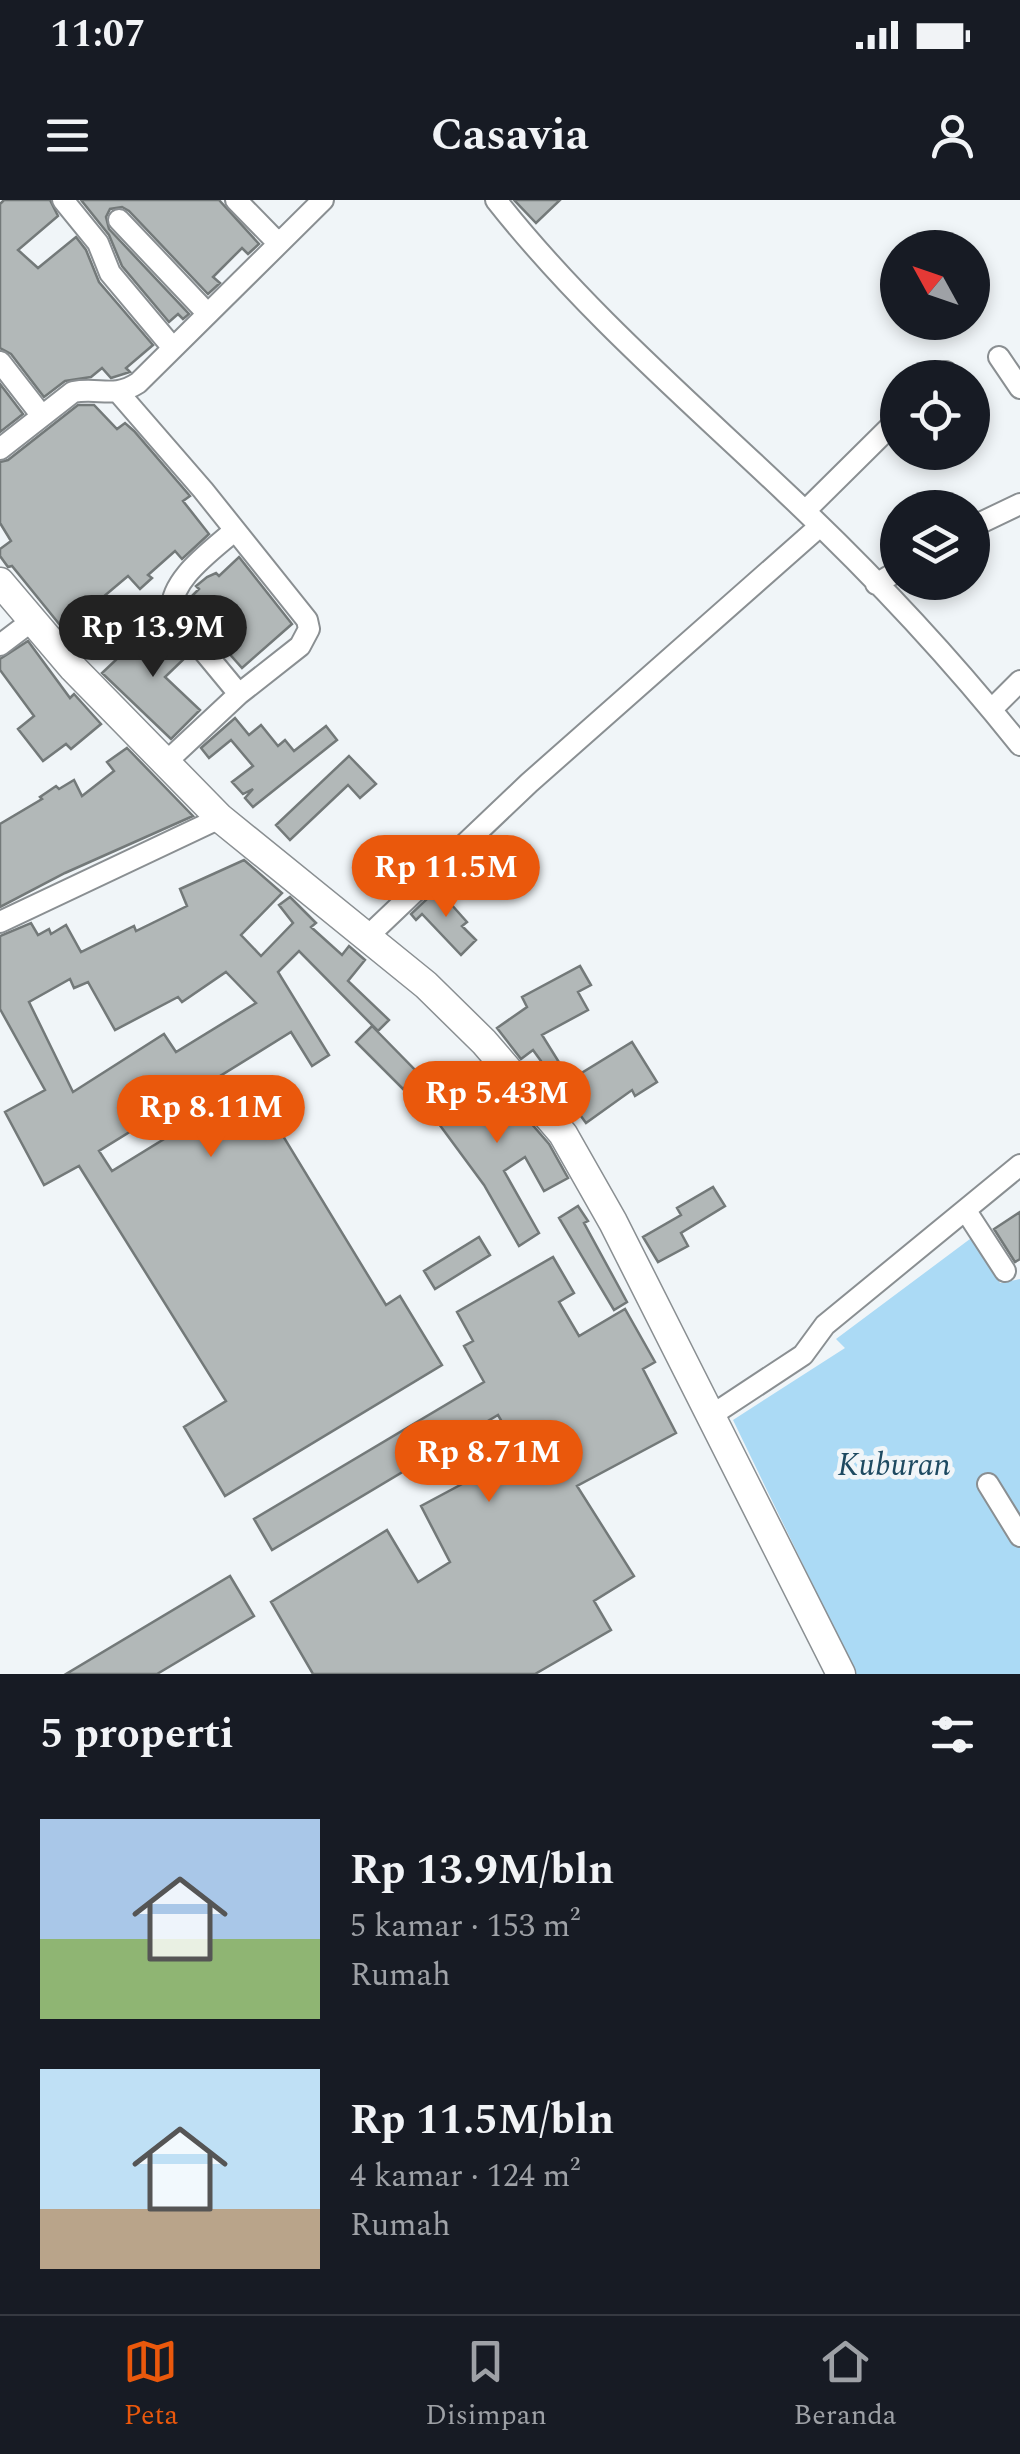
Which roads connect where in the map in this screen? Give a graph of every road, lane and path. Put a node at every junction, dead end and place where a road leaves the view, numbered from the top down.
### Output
1 (63, 200) edge
2 (236, 200) edge
3 (323, 200) edge
4 (496, 200) edge
5 (120, 220) dead end
6 (277, 242) junction
7 (207, 314) junction
8 (173, 348) junction
9 (998, 356) dead end
10 (0, 362) edge
11 (1020, 388) edge
12 (118, 392) junction
13 (42, 416) junction
14 (880, 437) edge
15 (0, 449) edge
16 (1020, 504) edge
17 (805, 510) junction
18 (990, 518) edge
19 (820, 526) junction
20 (235, 530) junction
21 (0, 582) edge
22 (880, 582) edge
23 (876, 584) junction
24 (33, 620) junction
25 (0, 646) edge
26 (1020, 681) edge
27 (239, 694) junction
28 (992, 709) junction
29 (1020, 745) edge
30 (164, 764) junction
31 (220, 818) junction
32 (0, 922) edge
33 (366, 938) junction
34 (1020, 1165) edge
35 (966, 1211) junction
36 (1005, 1271) dead end
37 (712, 1415) junction
38 (988, 1484) dead end
39 (1020, 1536) edge
40 (840, 1674) edge

1 - 8 street
2 - 6 street
3 - 6 street
4 - 17 street
5 - 7 street
6 - 7 street
7 - 8 street
8 - 12 street
9 - 11 street
10 - 13 street
12 - 13 street
12 - 20 street
13 - 15 street
14 - 17 street
16 - 18 street
17 - 19 street
19 - 23 street
19 - 33 street
20 - 27 street
20 - 27 street
21 - 24 main road
22 - 23 street
23 - 28 street
24 - 25 street
24 - 30 main road
26 - 28 street
27 - 30 street
28 - 29 street
30 - 31 main road
31 - 32 street
31 - 33 main road
33 - 37 main road
34 - 35 street
35 - 36 street
35 - 37 street
37 - 40 main road
38 - 39 street

